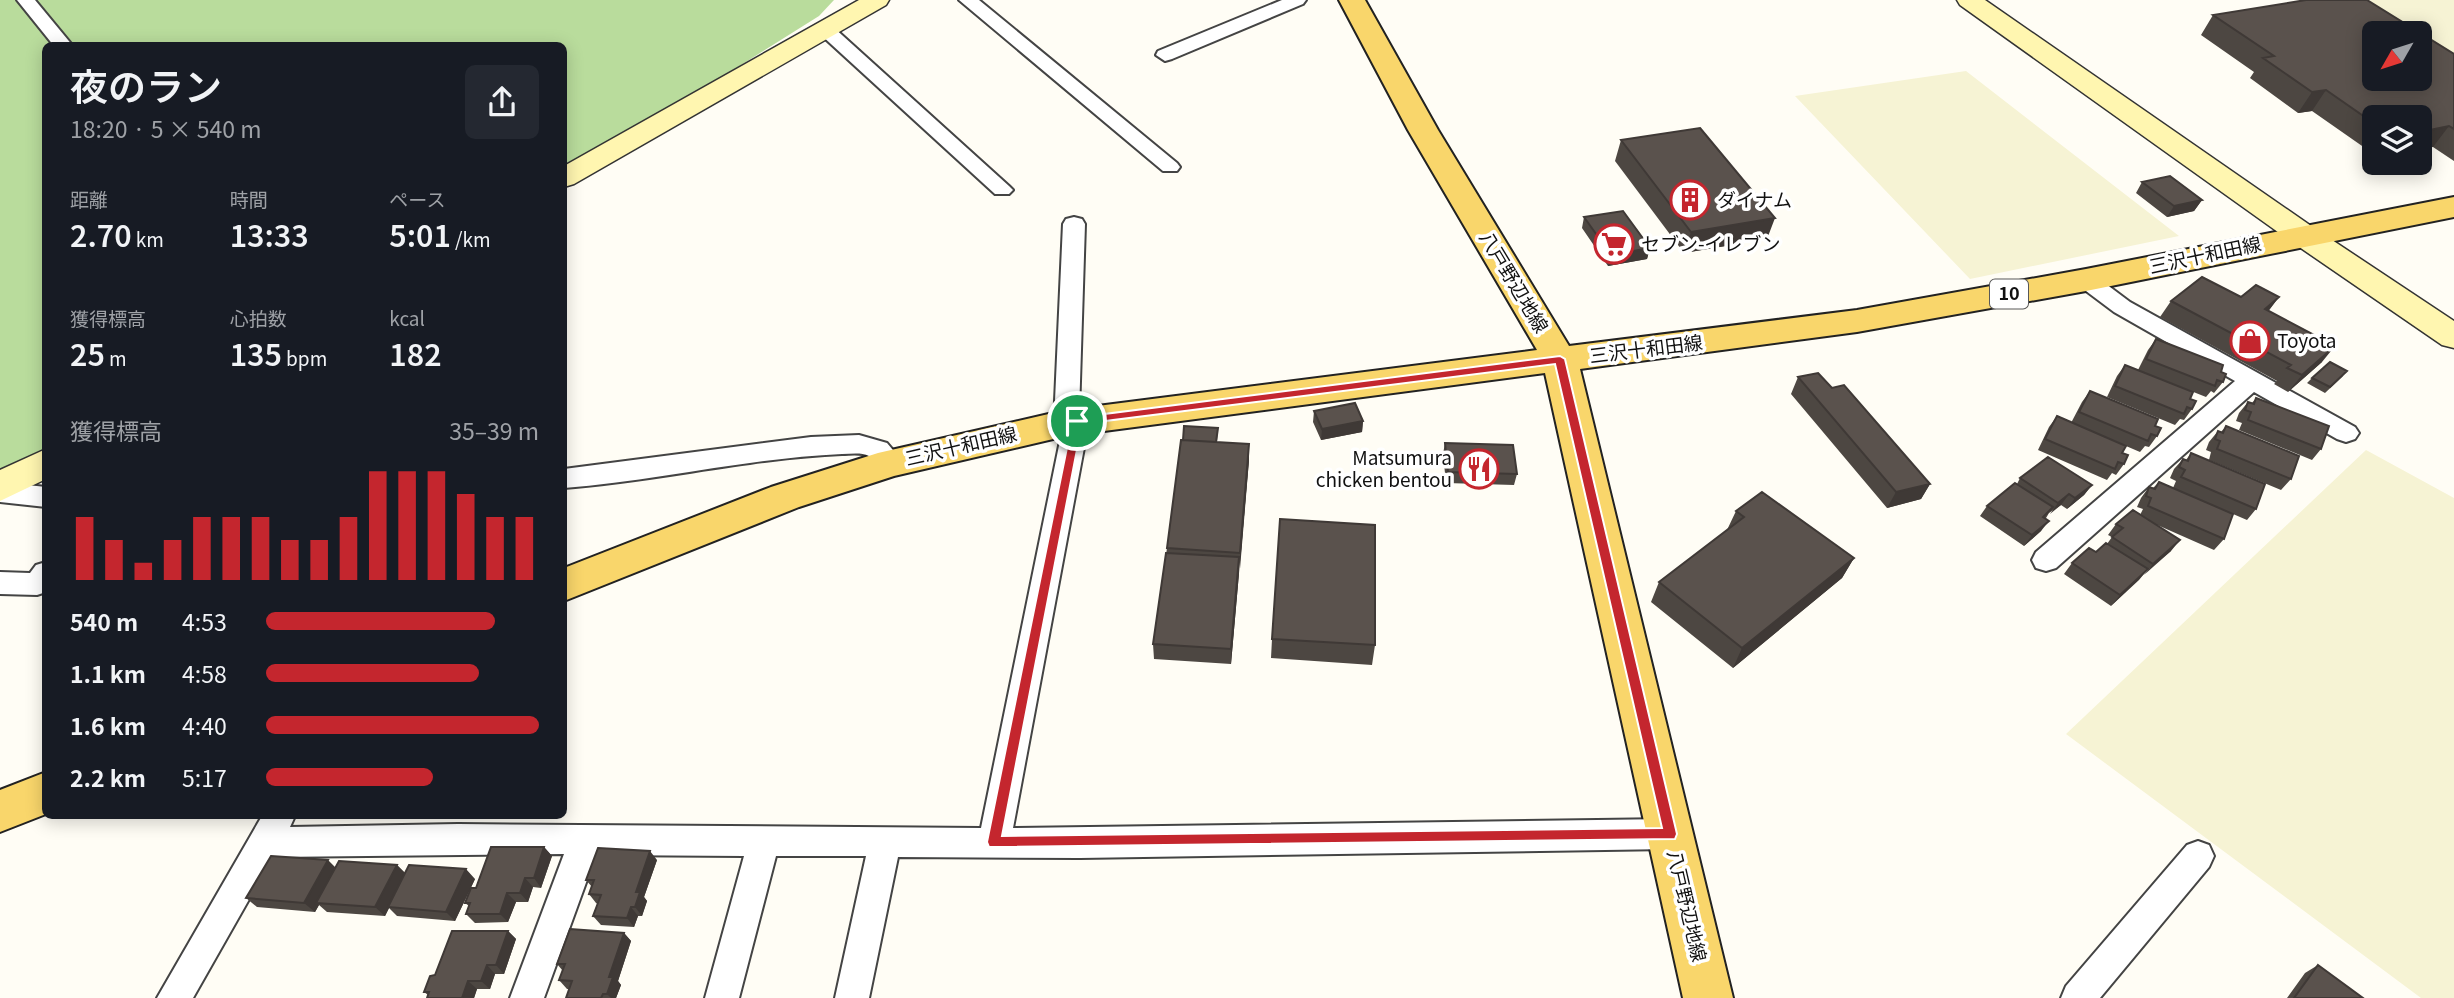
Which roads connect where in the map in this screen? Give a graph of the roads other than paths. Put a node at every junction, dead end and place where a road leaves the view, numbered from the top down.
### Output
1 (26, 0) edge
2 (877, 0) edge
3 (968, 0) edge
4 (1297, 0) edge
5 (1352, 0) edge
6 (1969, 0) edge
7 (825, 30) junction
8 (61, 42) edge
9 (1165, 55) dead end
10 (1170, 167) dead end
11 (567, 176) edge
12 (1002, 190) dead end
13 (2454, 207) edge
14 (1074, 224) dead end
15 (2303, 235) junction
16 (2086, 280) junction
17 (2454, 337) edge
18 (1560, 359) junction
19 (2252, 380) junction
20 (1071, 422) junction
21 (2346, 433) dead end
22 (891, 463) junction
23 (42, 464) edge
24 (567, 479) edge
25 (0, 486) edge
26 (0, 492) edge
27 (42, 497) edge
28 (2046, 560) dead end
29 (42, 580) edge
30 (0, 583) edge
31 (567, 584) edge
32 (272, 829) edge
33 (1670, 834) junction
34 (584, 840) junction
35 (764, 841) junction
36 (885, 842) junction
37 (994, 842) junction
38 (2198, 856) dead end
39 (2082, 997) edge
40 (174, 998) edge
41 (527, 998) edge
42 (722, 998) edge
43 (852, 998) edge
44 (1708, 998) edge

1 - 8 street
2 - 7 street
3 - 10 street
4 - 9 street
5 - 18 main road, 八戸野辺地線
6 - 15 street
7 - 11 street
7 - 12 street
13 - 15 main road, 三沢十和田線 / 10
14 - 20 street
15 - 16 main road, 三沢十和田線 / 10
15 - 17 street
16 - 18 main road, 三沢十和田線 / 10
16 - 19 street
18 - 20 main road, 三沢十和田線 / 10
18 - 33 main road, 八戸野辺地線
19 - 21 street
19 - 28 street
20 - 22 main road, 三沢十和田線 / 10
20 - 37 street
22 - 24 street
22 - 31 main road, 三沢十和田線 / 10
23 - 25 street
26 - 27 street
29 - 30 street
32 - 34 street
32 - 40 street
33 - 37 street
33 - 44 main road, 八戸野辺地線
34 - 35 street
34 - 41 street
35 - 36 street
35 - 42 street
36 - 37 street
36 - 43 street
38 - 39 street

